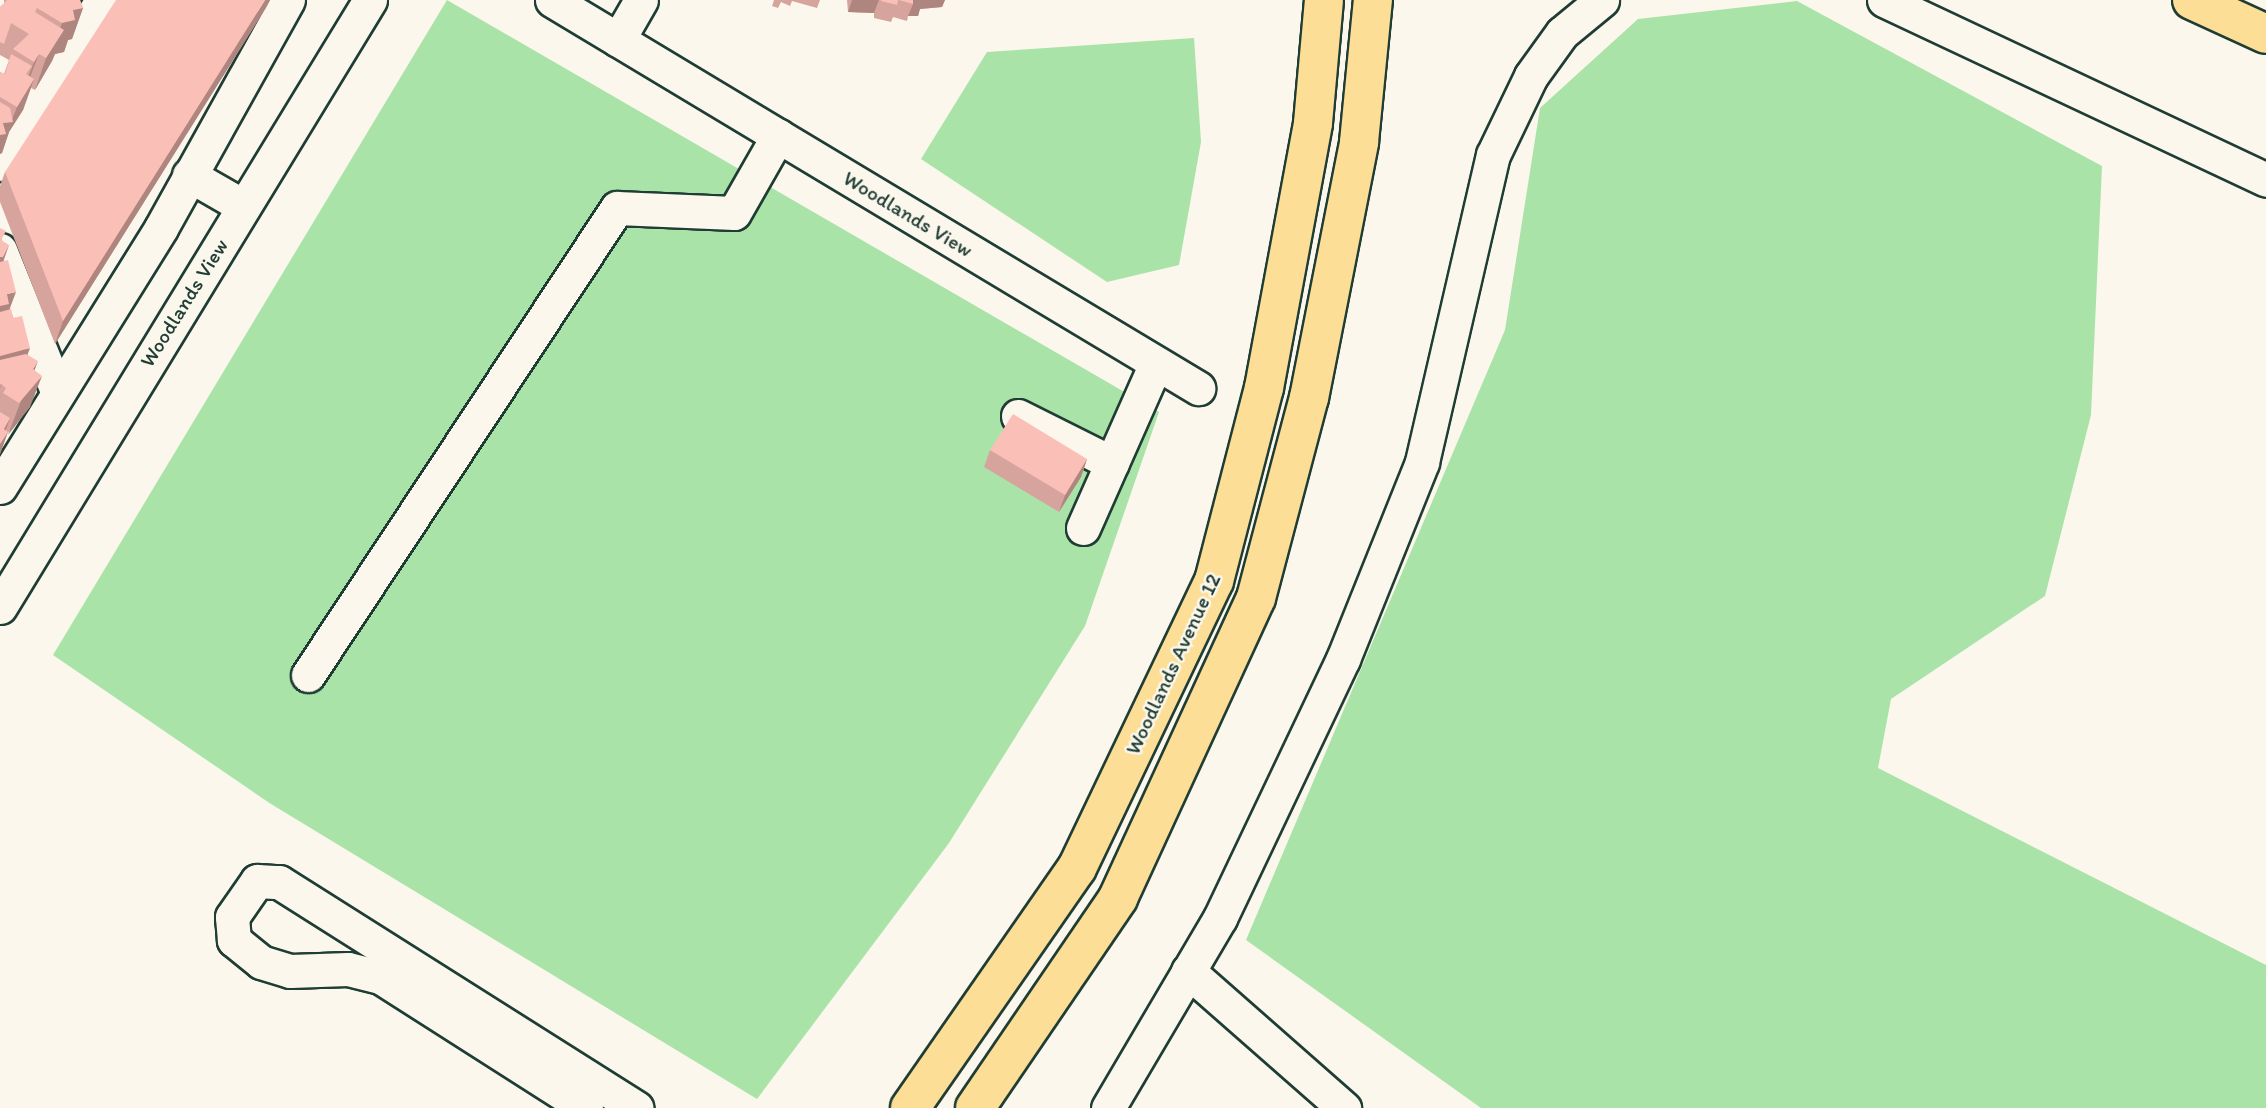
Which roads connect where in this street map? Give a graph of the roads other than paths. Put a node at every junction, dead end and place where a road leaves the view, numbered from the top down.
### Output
1 (102, 0) edge
2 (288, 0) edge
3 (370, 0) edge
4 (552, 0) edge
5 (641, 0) edge
6 (1324, 0) edge
7 (1373, 0) edge
8 (1602, 0) edge
9 (1884, 0) edge
10 (2192, 0) edge
11 (2266, 34) edge
12 (618, 40) junction
13 (778, 136) junction
14 (0, 164) edge
15 (189, 175) junction
16 (2266, 180) edge
17 (243, 206) junction
18 (0, 250) edge
19 (1156, 363) junction
20 (1198, 388) dead end
21 (57, 391) junction
22 (1018, 416) edge
23 (1112, 463) junction
24 (0, 487) edge
25 (1083, 528) dead end
26 (0, 607) edge
27 (308, 675) dead end
28 (1188, 971) junction
29 (586, 1108) edge
30 (636, 1108) edge
31 (910, 1108) edge
32 (975, 1108) edge
33 (1108, 1108) edge
34 (1344, 1108) edge

1 - 14 street
2 - 15 street
3 - 17 street, Woodlands View
4 - 12 street, Woodlands View
5 - 12 street
6 - 31 main road, Woodlands Avenue 12
7 - 32 main road
8 - 28 street
9 - 16 street
10 - 11 main road
12 - 13 street, Woodlands View
13 - 19 street, Woodlands View
13 - 27 street
15 - 17 street
15 - 21 street
17 - 26 street, Woodlands View
18 - 21 street
19 - 20 street, Woodlands View
19 - 23 street
21 - 24 street
22 - 23 street
23 - 25 street
28 - 33 street
28 - 34 street
29 - 30 street

